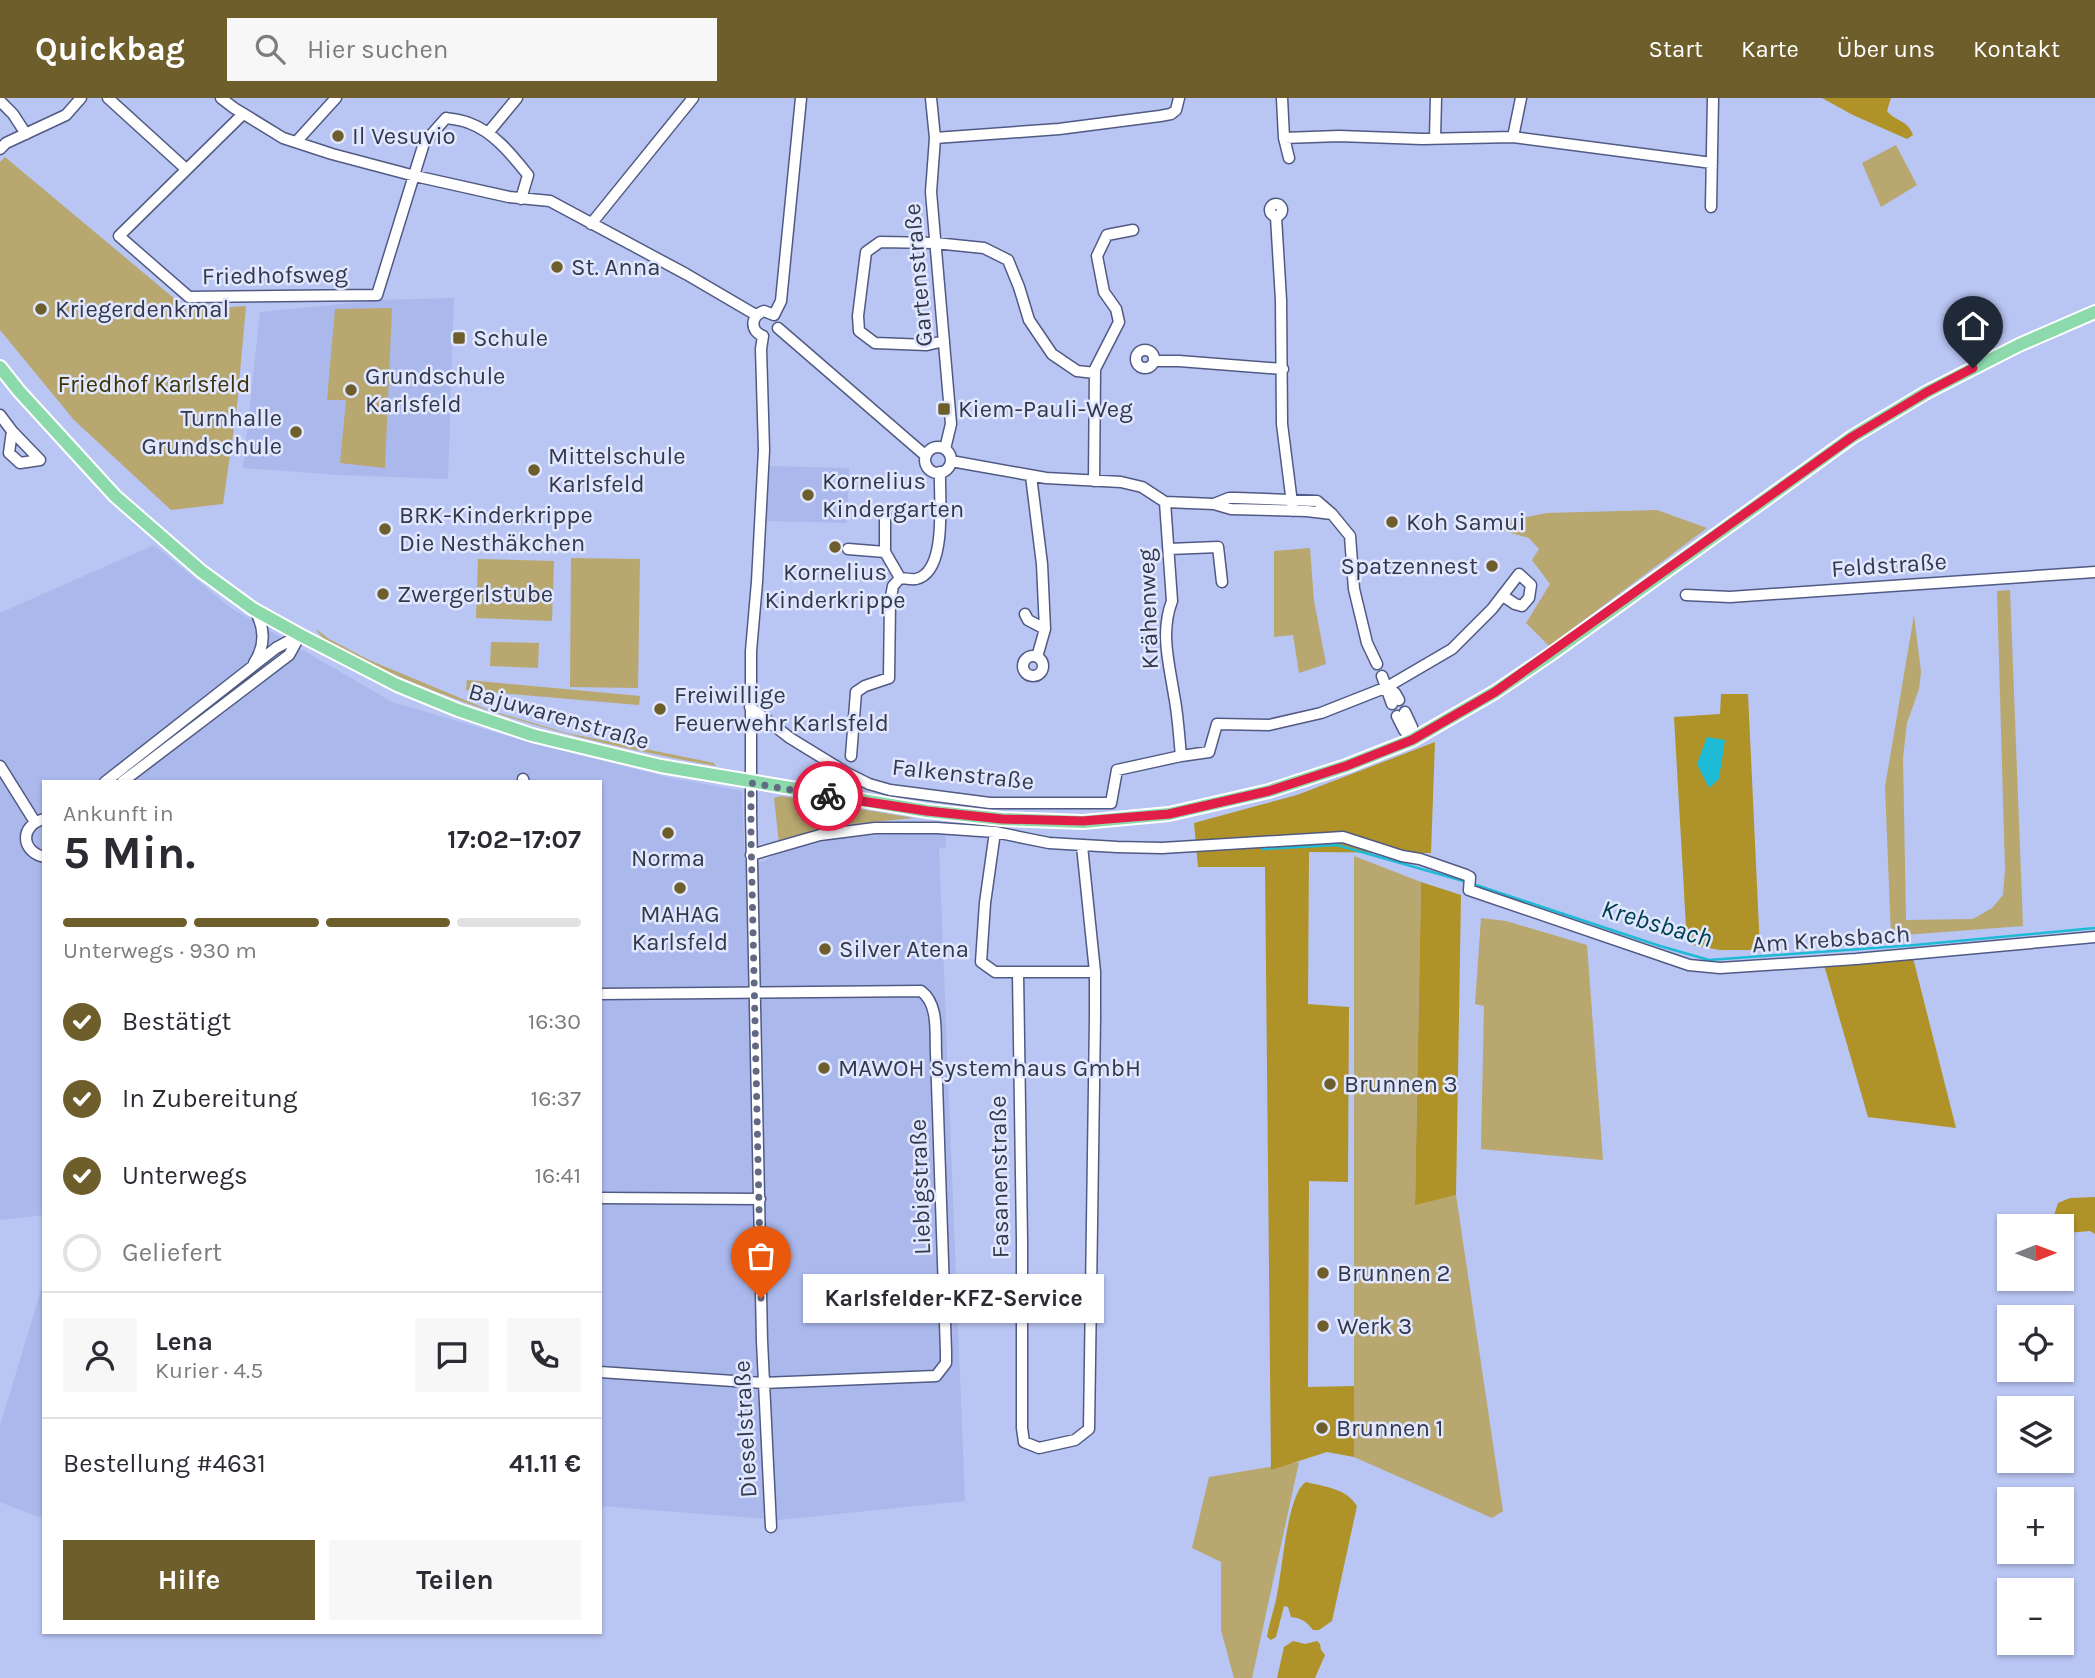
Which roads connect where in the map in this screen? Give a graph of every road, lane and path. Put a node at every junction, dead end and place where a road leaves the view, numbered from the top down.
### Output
1 (81, 98) edge
2 (108, 98) edge
3 (221, 98) edge
4 (336, 98) edge
5 (517, 98) edge
6 (694, 98) edge
7 (801, 98) edge
8 (932, 98) edge
9 (1179, 98) edge
10 (1282, 98) edge
11 (1436, 98) edge
12 (1521, 98) edge
13 (1713, 98) edge
14 (0, 101) edge
15 (243, 114) junction
16 (488, 133) junction
17 (26, 134) junction
18 (1513, 137) junction
19 (934, 138) junction
20 (1284, 138) junction
21 (1435, 138) junction
22 (296, 142) junction
23 (0, 149) edge
24 (1289, 158) dead end
25 (1712, 163) junction
26 (186, 169) junction
27 (415, 176) junction
28 (521, 200) junction
29 (1711, 208) dead end
30 (1276, 217) dead end
31 (591, 224) junction
32 (1133, 230) dead end
33 (935, 243) junction
34 (2095, 312) edge
35 (774, 314) junction
36 (756, 315) junction
37 (778, 328) junction
38 (763, 337) junction
39 (944, 341) junction
40 (1154, 361) dead end
41 (0, 367) edge
42 (1283, 369) junction
43 (1095, 373) junction
44 (0, 415) edge
45 (12, 432) dead end
46 (945, 449) junction
47 (926, 456) junction
48 (951, 461) junction
49 (940, 472) junction
50 (1031, 475) junction
51 (1094, 481) junction
52 (1165, 502) junction
53 (1293, 505) junction
54 (885, 513) dead end
55 (848, 549) dead end
56 (1169, 549) junction
57 (885, 552) junction
58 (2095, 572) edge
59 (900, 578) junction
60 (1222, 582) dead end
61 (1503, 596) dead end
62 (1686, 596) dead end
63 (253, 609) junction
64 (1025, 614) dead end
65 (1045, 629) junction
66 (300, 635) junction
67 (1037, 657) dead end
68 (1377, 664) dead end
69 (251, 668) junction
70 (1382, 676) dead end
71 (1387, 687) junction
72 (1395, 702) dead end
73 (750, 707) junction
74 (1401, 714) dead end
75 (1412, 740) junction
76 (1181, 756) junction
77 (849, 765) junction
78 (0, 766) edge
79 (108, 780) edge
80 (125, 780) edge
81 (751, 783) junction
82 (39, 820) edge
83 (995, 832) junction
84 (1082, 846) junction
85 (751, 855) junction
86 (42, 856) edge
87 (2095, 937) edge
88 (1018, 972) junction
89 (1095, 972) junction
90 (754, 993) junction
91 (602, 994) edge
92 (602, 1198) edge
93 (760, 1199) junction
94 (602, 1372) edge
95 (763, 1383) junction
96 (771, 1527) dead end

1 - 17 street
2 - 26 street
3 - 15 street
4 - 22 street
5 - 16 street
6 - 31 street
7 - 35 street
8 - 19 street, Gartenstraße
9 - 19 street
10 - 20 street
11 - 21 street
12 - 18 street
13 - 25 street
14 - 17 street
15 - 22 street
15 - 26 street, Friedhofsweg
16 - 27 street
16 - 28 street
17 - 23 street
18 - 21 street
18 - 25 street
19 - 33 street, Gartenstraße
20 - 21 street
20 - 24 street
22 - 27 street
25 - 29 street
26 - 27 street, Friedhofsweg
27 - 28 street
28 - 31 street
30 - 42 street
31 - 36 street
32 - 43 street
33 - 39 street, Gartenstraße
33 - 39 street
33 - 43 street
34 - 75 main road, Bajuwarenstraße
35 - 36 street
35 - 37 street
36 - 38 street
37 - 38 street
37 - 47 street
38 - 73 street
39 - 46 street, Gartenstraße
40 - 42 street
41 - 63 main road, Bajuwarenstraße
42 - 53 street
43 - 51 street
44 - 45 street
46 - 47 street
46 - 48 street
47 - 49 street
48 - 49 street
48 - 50 street
49 - 59 street
50 - 51 street
50 - 65 street
51 - 52 street
52 - 53 street
52 - 56 street, Krähenweg
53 - 68 street
54 - 57 street
55 - 57 street
56 - 60 street
56 - 76 street, Krähenweg
57 - 59 street
58 - 62 street, Feldstraße
59 - 77 street
61 - 71 street
63 - 66 main road, Bajuwarenstraße
63 - 69 street
64 - 65 street
65 - 67 street
66 - 69 street
66 - 80 street
66 - 81 main road, Bajuwarenstraße
69 - 79 street
70 - 71 street
71 - 72 street
71 - 76 street
73 - 77 street, Falkenstraße
73 - 81 street
74 - 75 street
75 - 81 main road, Bajuwarenstraße
76 - 77 street, Falkenstraße
78 - 82 street
81 - 85 street, Dieselstraße
82 - 86 street
83 - 84 street
83 - 85 street
83 - 88 street
84 - 87 street, Am Krebsbach
84 - 89 street, Fasanenstraße
85 - 90 street, Dieselstraße
88 - 89 street
88 - 89 street, Fasanenstraße
90 - 91 street
90 - 93 street, Dieselstraße
90 - 95 street, Liebigstraße
92 - 93 street
93 - 95 street, Dieselstraße
94 - 95 street
95 - 96 street, Dieselstraße

